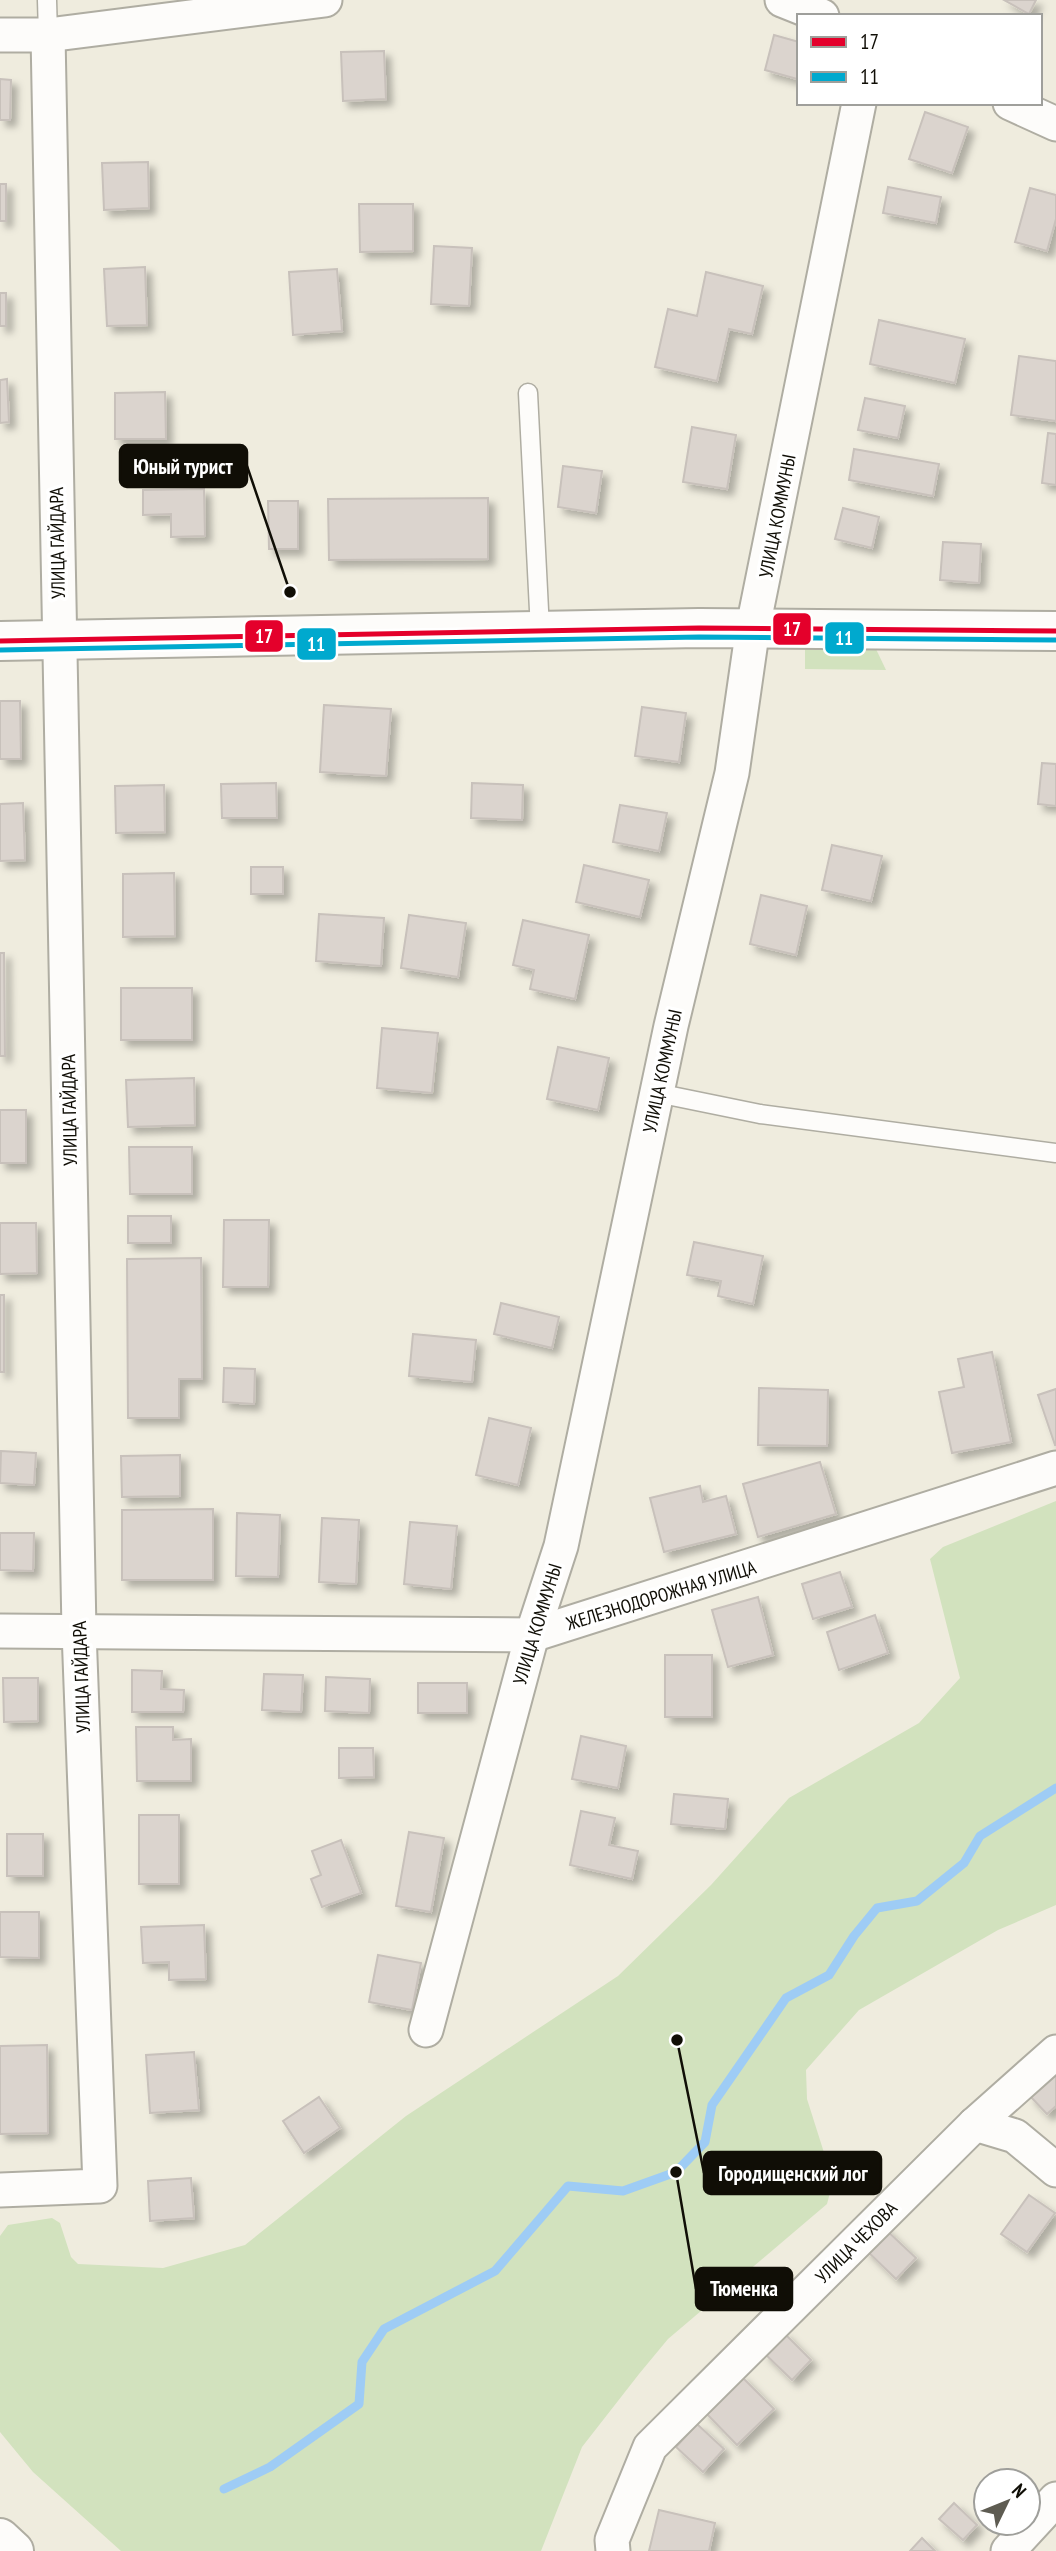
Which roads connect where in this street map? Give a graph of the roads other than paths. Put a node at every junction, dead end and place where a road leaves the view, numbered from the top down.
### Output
1 (47, 0) edge
2 (325, 0) edge
3 (782, 0) edge
4 (817, 14) edge
5 (0, 35) edge
6 (48, 35) junction
7 (859, 105) edge
8 (1014, 105) edge
9 (1056, 124) edge
10 (528, 393) dead end
11 (753, 627) junction
12 (540, 630) junction
13 (1056, 631) edge
14 (59, 640) junction
15 (0, 641) edge
16 (657, 1093) junction
17 (1056, 1153) edge
18 (1056, 1468) edge
19 (0, 1630) edge
20 (79, 1630) junction
21 (532, 1635) junction
22 (426, 2030) dead end
23 (1056, 2052) edge
24 (975, 2124) junction
25 (1056, 2170) edge
26 (0, 2190) edge
27 (1056, 2499) edge
28 (0, 2538) edge
29 (14, 2551) edge
30 (613, 2551) edge
31 (1008, 2551) edge

1 - 6 lane
2 - 6 street
3 - 4 street
5 - 6 street
6 - 14 street, УЛИЦА ГАЙДАРА
7 - 11 street, УЛИЦА КОММУНЫ
8 - 9 street
10 - 12 lane
11 - 12 street
11 - 13 street
11 - 16 street, УЛИЦА КОММУНЫ
12 - 14 street
14 - 15 street
14 - 20 street, УЛИЦА ГАЙДАРА
16 - 17 lane
16 - 21 street, УЛИЦА КОММУНЫ
18 - 21 street, ЖЕЛЕЗНОДОРОЖНАЯ УЛИЦА
19 - 20 street, ЖЕЛЕЗНОДОРОЖНАЯ УЛИЦА
20 - 21 street, ЖЕЛЕЗНОДОРОЖНАЯ УЛИЦА
20 - 26 street, УЛИЦА ГАЙДАРА
21 - 22 street, УЛИЦА КОММУНЫ
23 - 24 street, УЛИЦА ЧЕХОВА
24 - 25 street
24 - 30 street, УЛИЦА ЧЕХОВА
27 - 31 street
28 - 29 street

